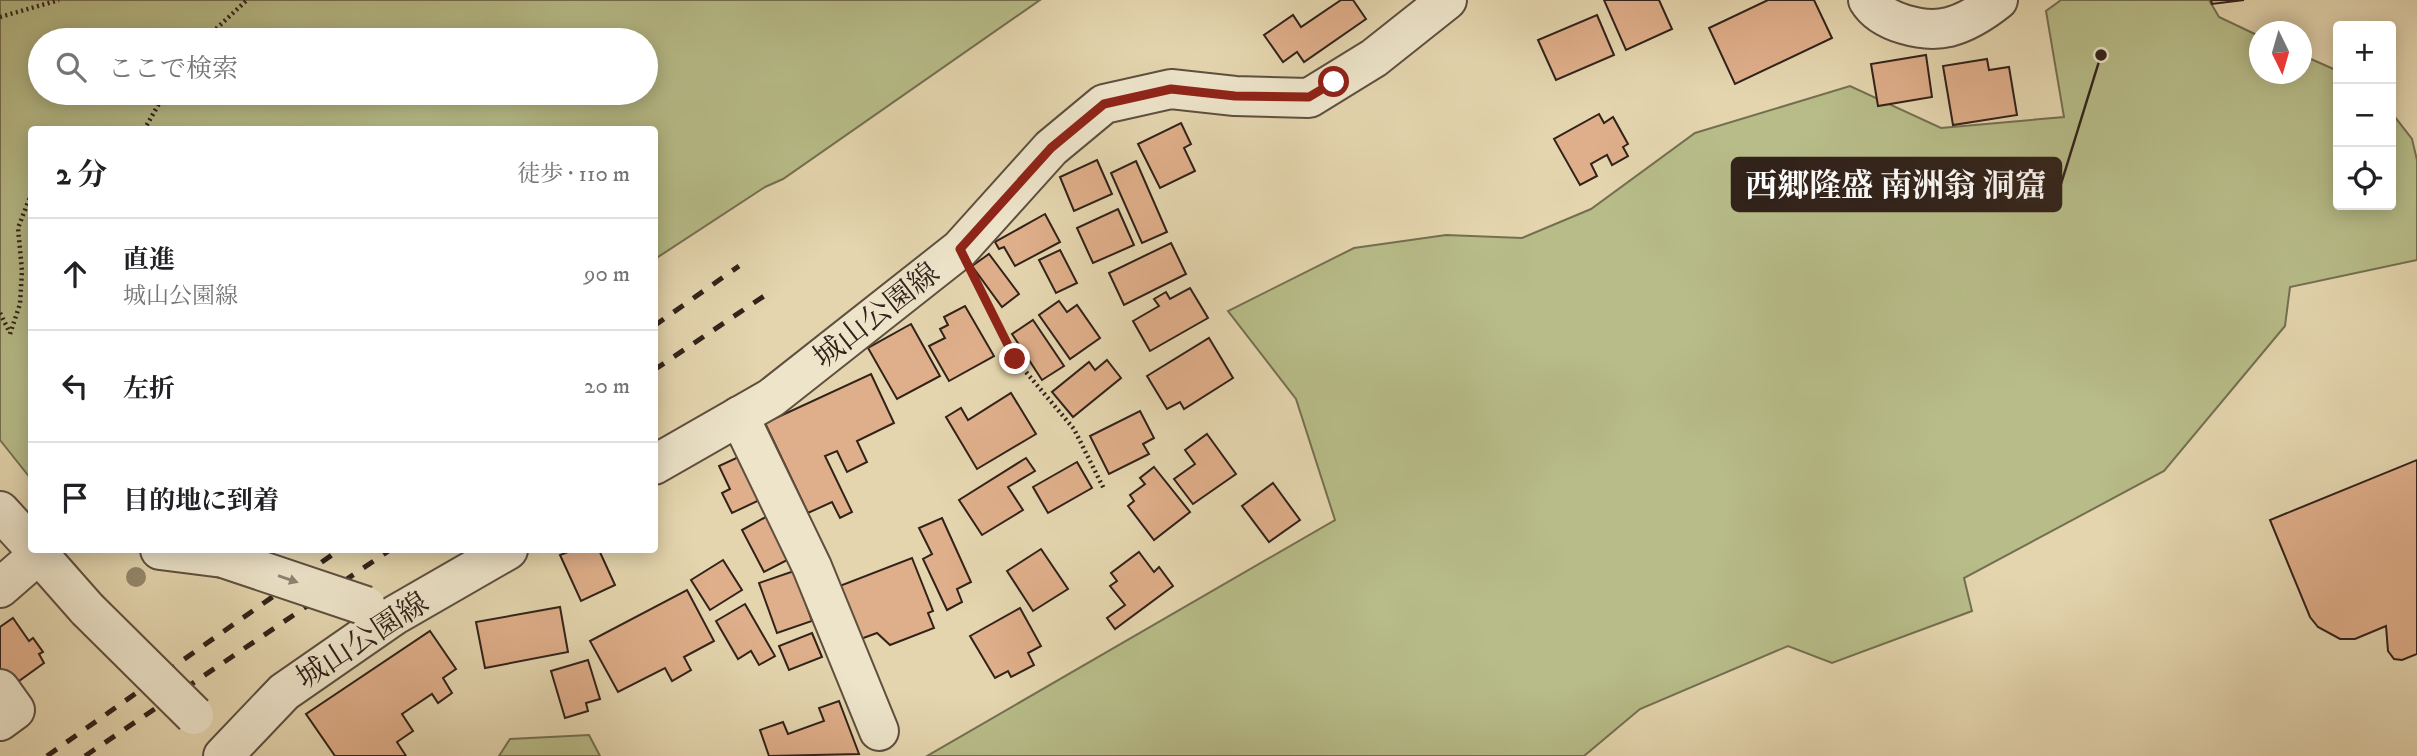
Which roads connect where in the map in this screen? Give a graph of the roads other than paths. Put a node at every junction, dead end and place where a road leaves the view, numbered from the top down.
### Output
1 (1447, 0) edge
2 (1868, 0) edge
3 (1998, 0) edge
4 (739, 416) junction
5 (658, 463) edge
6 (25, 537) edge
7 (39, 553) edge
8 (184, 553) edge
9 (502, 553) edge
10 (0, 588) edge
11 (381, 610) junction
12 (0, 689) edge
13 (0, 720) edge
14 (879, 731) dead end
15 (231, 753) edge

1 - 4 street, 城山公園線
2 - 3 street
4 - 5 street, 城山公園線
4 - 14 street
6 - 10 street
7 - 15 street, bridge
8 -> 11 street, bridge
9 - 11 street, 城山公園線
11 - 15 street, 城山公園線
12 - 13 street

